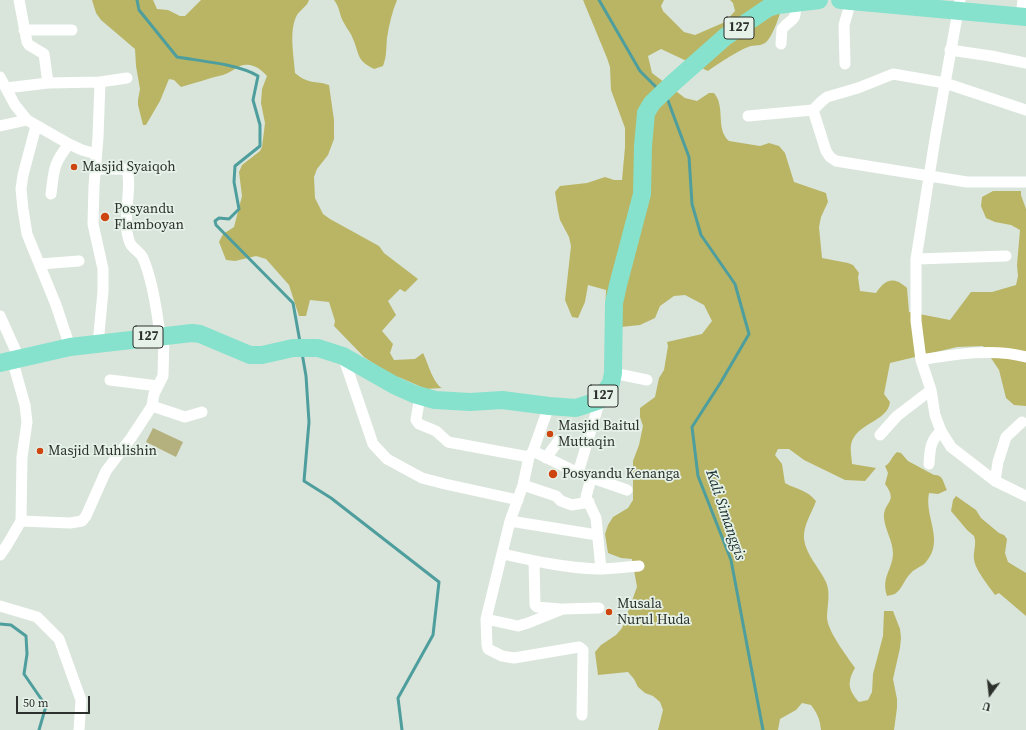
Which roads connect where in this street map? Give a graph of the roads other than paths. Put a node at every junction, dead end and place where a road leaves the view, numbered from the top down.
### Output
1 (19, 0) edge
2 (819, 0) edge
3 (845, 0) edge
4 (796, 2) junction
5 (887, 2) edge
6 (959, 6) edge
7 (1023, 11) edge
8 (24, 30) junction
9 (72, 30) dead end
10 (781, 44) dead end
11 (950, 50) junction
12 (1026, 63) edge
13 (846, 64) dead end
14 (0, 77) edge
15 (127, 78) dead end
16 (100, 82) junction
17 (48, 83) junction
18 (945, 83) junction
19 (6, 88) junction
20 (814, 110) junction
21 (1026, 110) edge
22 (748, 116) dead end
23 (32, 123) junction
24 (0, 126) edge
25 (69, 144) junction
26 (96, 154) junction
27 (96, 169) junction
28 (929, 176) junction
29 (1026, 182) edge
30 (51, 194) dead end
31 (1006, 256) dead end
32 (916, 259) junction
33 (79, 261) dead end
34 (40, 264) junction
35 (0, 316) edge
36 (162, 336) junction
37 (98, 344) junction
38 (70, 347) junction
39 (344, 356) junction
40 (1026, 357) edge
41 (10, 360) edge
42 (922, 360) junction
43 (613, 373) junction
44 (110, 380) dead end
45 (647, 380) dead end
46 (158, 386) junction
47 (931, 390) junction
48 (420, 396) junction
49 (600, 400) junction
50 (152, 406) junction
51 (548, 406) junction
52 (202, 412) dead end
53 (1022, 422) dead end
54 (941, 431) junction
55 (880, 435) dead end
56 (559, 440) dead end
57 (531, 454) junction
58 (546, 458) junction
59 (929, 464) dead end
60 (578, 473) junction
61 (591, 478) junction
62 (995, 481) junction
63 (522, 485) junction
64 (627, 490) dead end
65 (1026, 496) edge
66 (518, 500) junction
67 (589, 502) junction
68 (22, 521) junction
69 (510, 521) junction
70 (598, 535) junction
71 (0, 554) edge
72 (502, 554) junction
73 (534, 561) junction
74 (639, 566) dead end
75 (601, 569) junction
76 (0, 606) edge
77 (599, 608) dead end
78 (563, 609) junction
79 (486, 619) junction
80 (582, 715) dead end
81 (79, 730) edge

1 - 8 street
2 - 4 main road, 127
3 - 5 main road
3 - 13 street
4 - 10 street
4 - 43 main road, 127
5 - 6 main road
6 - 7 main road
6 - 11 street
8 - 9 street
8 - 17 street
11 - 12 street
11 - 18 street
14 - 19 street
15 - 16 street
16 - 17 street
16 - 26 street
17 - 19 street
18 - 20 street
18 - 21 street
18 - 28 street
19 - 23 street
20 - 22 street
20 - 28 street
23 - 24 street
23 - 25 street
23 - 34 street
25 - 26 street
25 - 30 street
26 - 27 street
27 - 36 street
27 - 37 street
28 - 29 street
28 - 32 street
31 - 32 street
32 - 42 street
33 - 34 street
34 - 38 street
35 - 41 street
36 - 37 main road, 127
36 - 39 main road, 127
36 - 46 street
37 - 38 main road, 127
38 - 41 main road, 127
39 - 48 main road, 127
39 - 66 street
40 - 42 street
41 - 68 street
42 - 47 street
43 - 45 street
43 - 49 main road, 127
44 - 46 street
46 - 50 street
47 - 54 street
47 - 55 street
48 - 51 main road, 127
48 - 57 street
49 - 51 main road, 127
49 - 60 street
50 - 52 street
50 - 68 street
51 - 57 street
53 - 62 street
54 - 59 street
54 - 62 street
56 - 58 street
57 - 58 street
57 - 63 street
58 - 60 street
60 - 61 street
61 - 64 street
61 - 67 street
62 - 65 street
63 - 66 street
63 - 67 street
66 - 69 street
67 - 70 street
68 - 71 street
69 - 70 street
69 - 72 street
70 - 75 street
72 - 73 street
72 - 79 street
73 - 75 street
73 - 78 street
74 - 75 street
76 - 81 street
77 - 78 street
78 - 79 street
79 - 80 street

